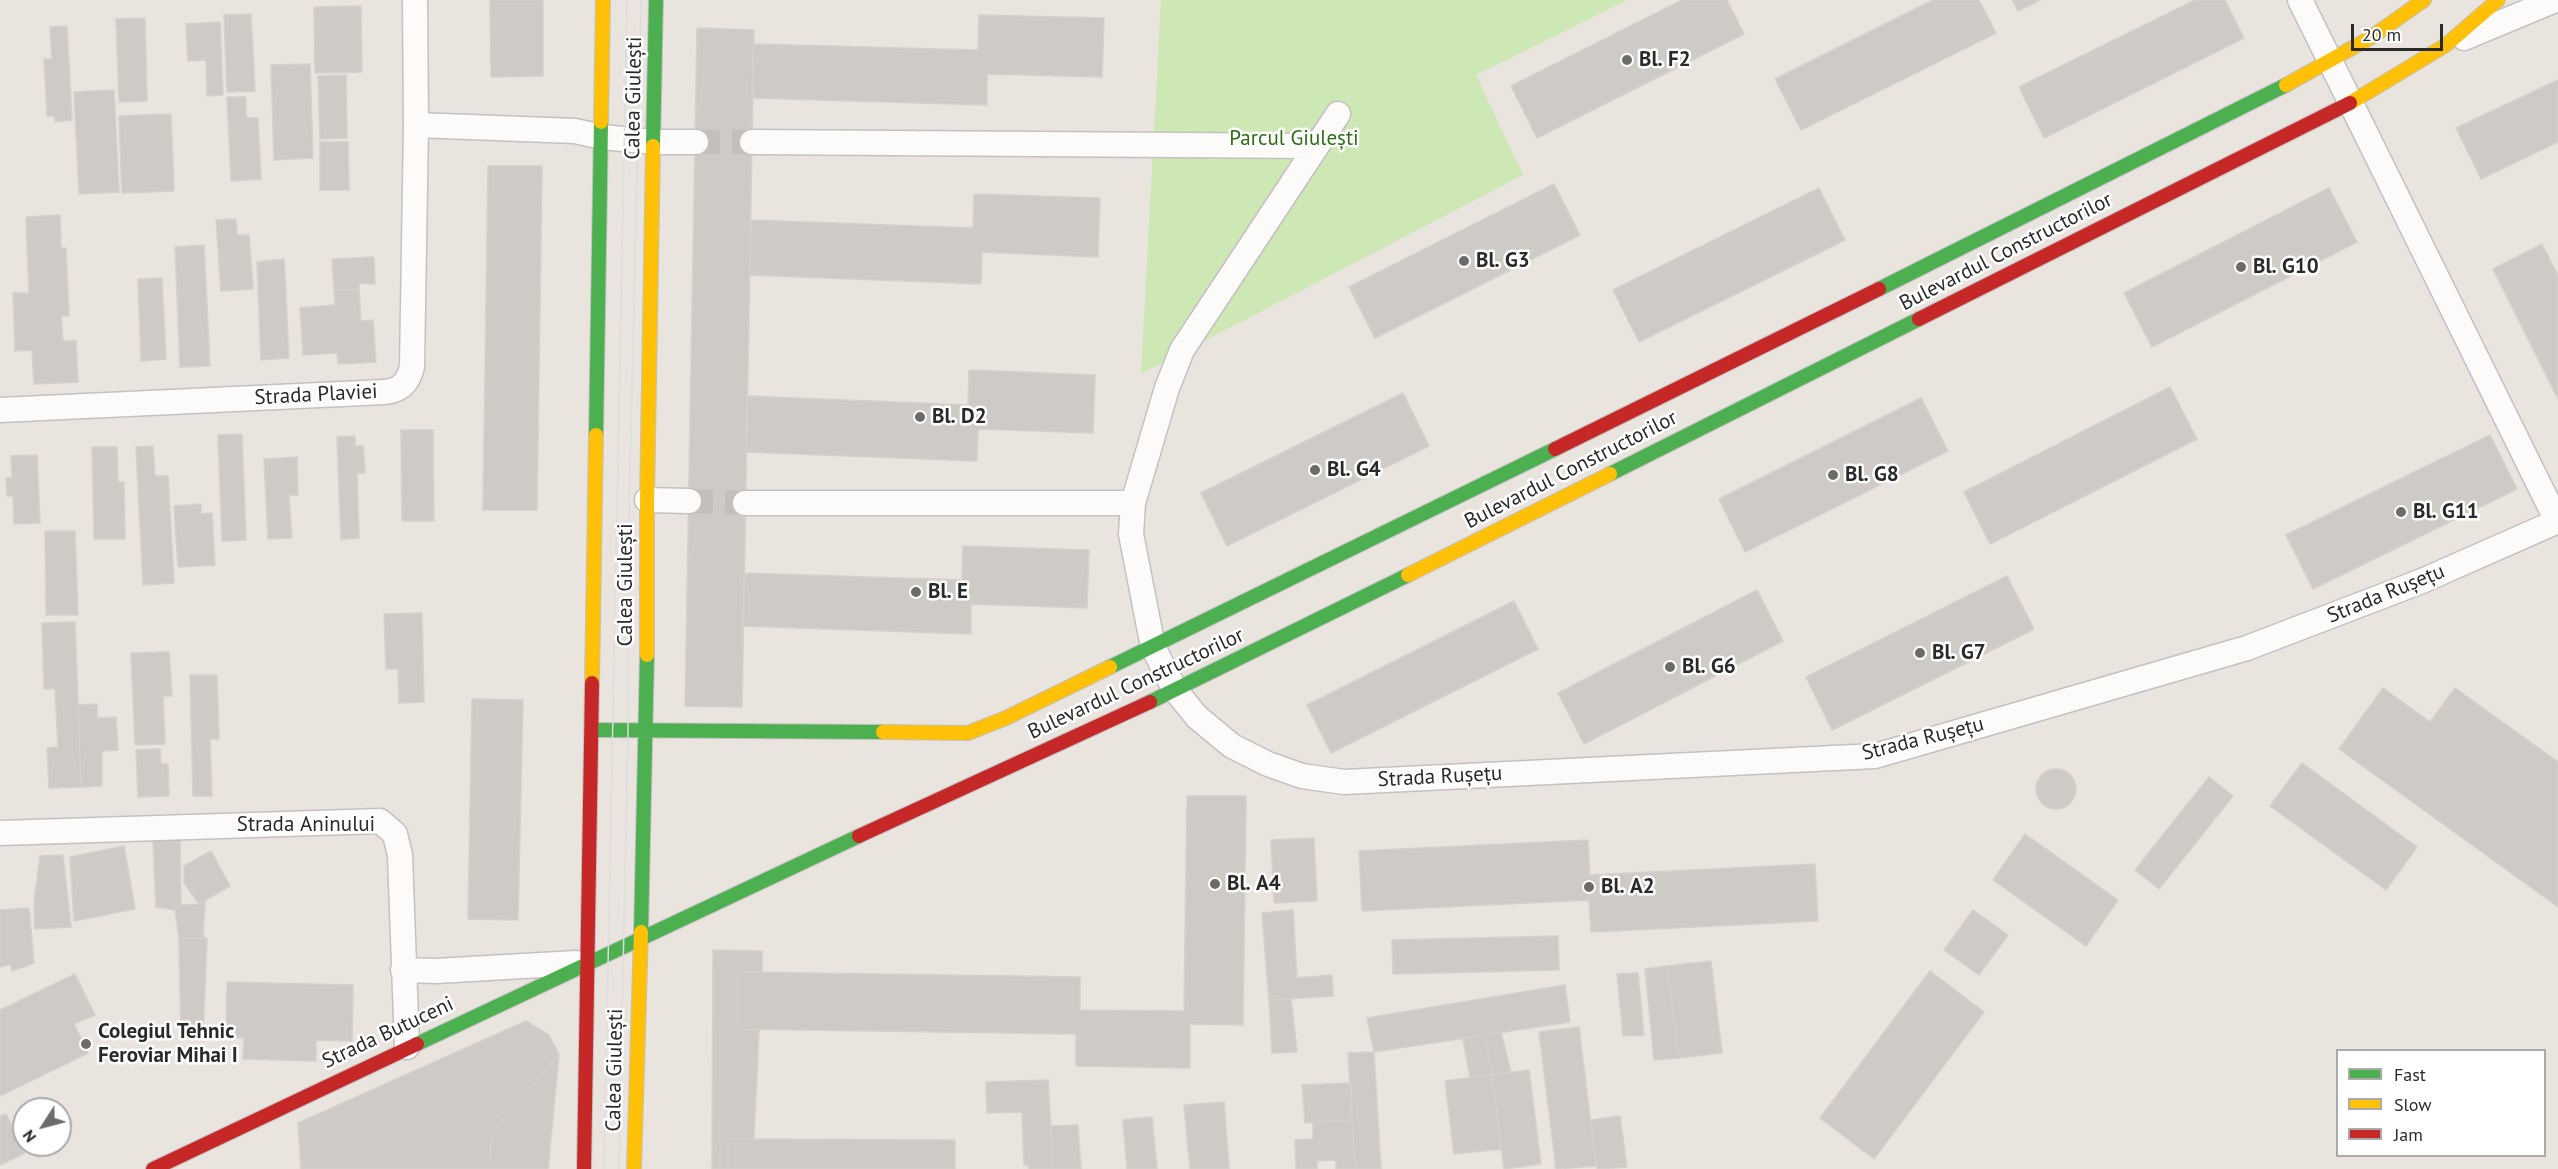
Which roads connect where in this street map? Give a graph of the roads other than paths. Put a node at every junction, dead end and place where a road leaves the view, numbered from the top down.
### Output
1 (415, 0) edge
2 (603, 0) edge
3 (656, 0) edge
4 (2300, 0) edge
5 (2424, 0) edge
6 (2498, 0) edge
7 (2555, 0) edge
8 (2446, 45) junction
9 (2330, 62) junction
10 (2350, 103) junction
11 (1338, 114) dead end
12 (416, 125) junction
13 (602, 136) junction
14 (654, 142) junction
15 (696, 142) tunnel mouth
16 (752, 142) tunnel mouth
17 (1317, 146) junction
18 (0, 410) edge
19 (647, 500) junction
20 (689, 501) tunnel mouth
21 (745, 503) tunnel mouth
22 (1133, 503) junction
23 (2558, 521) edge
24 (1153, 647) junction
25 (1175, 690) junction
26 (647, 729) junction
27 (592, 730) junction
28 (0, 833) edge
29 (641, 938) junction
30 (588, 963) junction
31 (403, 970) junction
32 (407, 1047) junction
33 (153, 1169) edge
34 (584, 1169) edge
35 (634, 1169) edge

1 - 12 street
2 - 13 street, Calea Giulești
3 - 14 street, Calea Giulești
4 - 9 street
5 - 9 street, Bulevardul Constructorilor
6 - 8 street, Bulevardul Constructorilor
7 - 8 street
8 - 10 street, Bulevardul Constructorilor
9 - 10 street, Strada Rușețu
9 - 24 street, Bulevardul Constructorilor
10 - 23 street, Strada Rușețu
10 - 25 street, Bulevardul Constructorilor
11 - 17 street, Strada Rușețu
12 - 13 street
12 - 18 street, Strada Plaviei
13 - 14 street
13 - 27 street, Calea Giulești
14 - 15 street
14 - 19 street, Calea Giulești
16 - 17 street
17 - 22 street, Strada Rușețu
19 - 20 street
19 - 26 street, Calea Giulești
21 - 22 street
22 - 24 street, Strada Rușețu
23 - 25 street, Strada Rușețu
24 - 25 street, Strada Rușețu
24 - 26 street, Bulevardul Constructorilor
25 - 29 street, Bulevardul Constructorilor
26 - 27 street, Bulevardul Constructorilor
26 - 29 street, Calea Giulești
27 - 30 street, Calea Giulești
28 - 31 street, Strada Aninului
29 - 30 street, Strada Butuceni
29 - 35 street, Calea Giulești
30 - 31 street
30 - 32 street, Strada Butuceni
30 - 34 street, Calea Giulești
31 - 32 street, Strada Aninului
32 - 33 street, Strada Butuceni

